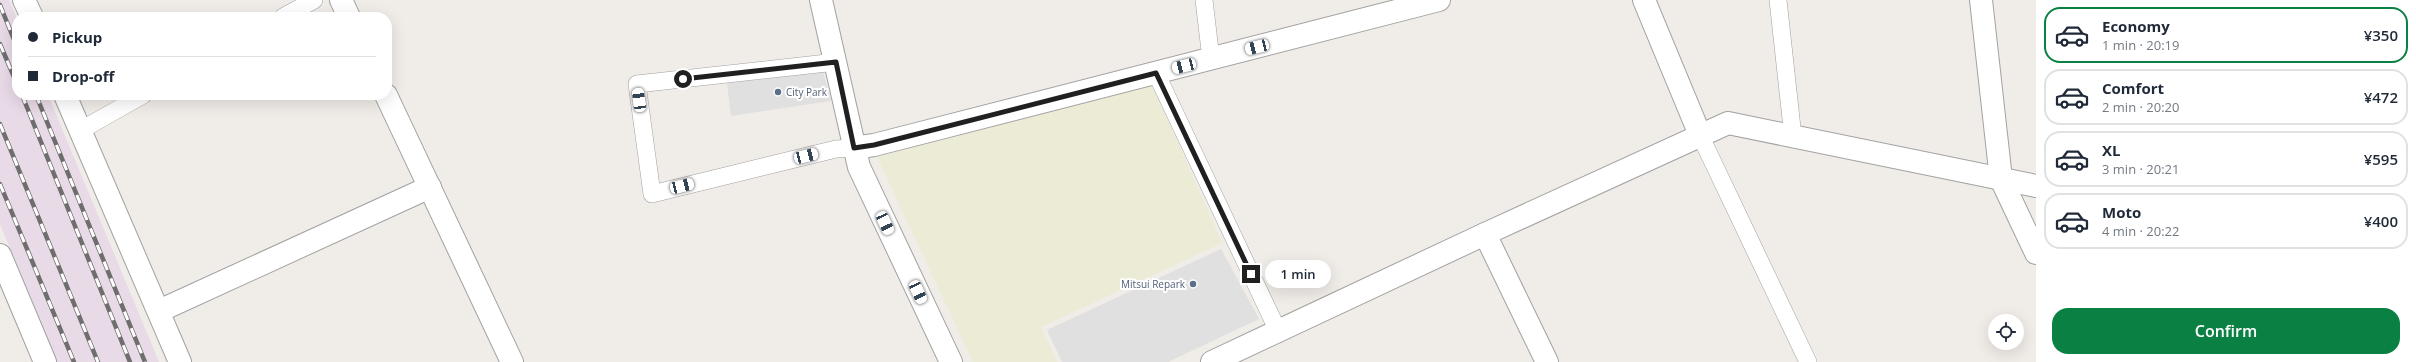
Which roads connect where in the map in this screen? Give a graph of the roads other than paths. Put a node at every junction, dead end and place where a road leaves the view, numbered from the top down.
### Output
1 (24, 0) edge
2 (314, 0) edge
3 (341, 0) edge
4 (821, 0) edge
5 (1204, 0) edge
6 (1439, 0) edge
7 (1644, 0) edge
8 (1778, 0) edge
9 (1981, 0) edge
10 (30, 12) edge
11 (292, 12) edge
12 (347, 12) edge
13 (1211, 58) junction
14 (836, 62) junction
15 (1156, 73) junction
16 (68, 100) edge
17 (134, 100) edge
18 (388, 100) edge
19 (80, 130) junction
20 (1700, 135) junction
21 (1793, 137) junction
22 (854, 148) junction
23 (2001, 179) junction
24 (2036, 186) edge
25 (430, 188) junction
26 (1485, 234) junction
27 (2036, 253) edge
28 (0, 255) edge
29 (159, 312) junction
30 (1278, 331) junction
31 (45, 362) edge
32 (180, 362) edge
33 (512, 362) edge
34 (951, 362) edge
35 (1212, 362) edge
36 (1547, 362) edge
37 (1808, 362) edge

1 - 10 street
2 - 11 lane
3 - 12 street
4 - 14 street
5 - 13 lane
6 - 13 street
7 - 20 street
8 - 21 lane
9 - 23 street
13 - 15 street
14 - 22 street
14 - 22 lane
15 - 22 street
15 - 30 lane
16 - 19 street
17 - 19 lane
18 - 25 street
19 - 29 street
20 - 21 street
20 - 26 street
20 - 37 lane
21 - 23 street
22 - 34 street
23 - 24 street
23 - 27 street
25 - 29 street
25 - 33 street
26 - 30 street
26 - 36 street
28 - 31 street
29 - 32 street
30 - 35 street

